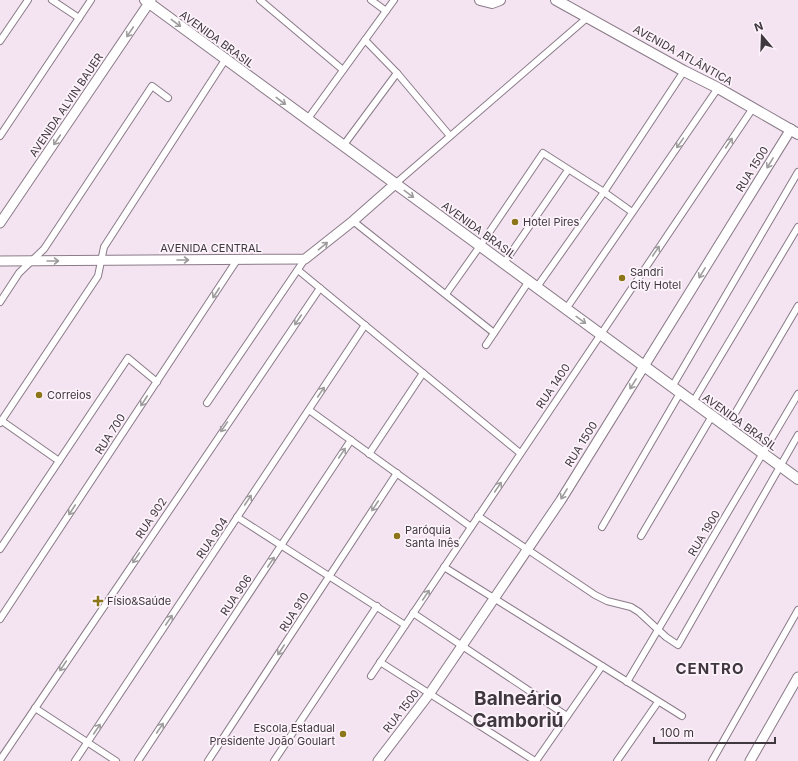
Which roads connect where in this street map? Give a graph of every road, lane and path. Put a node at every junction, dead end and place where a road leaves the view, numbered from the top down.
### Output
1 (28, 0) edge
2 (52, 0) edge
3 (91, 0) edge
4 (260, 0) edge
5 (371, 0) edge
6 (394, 0) edge
7 (480, 0) edge
8 (500, 0) edge
9 (556, 0) edge
10 (149, 1) edge
11 (386, 11) junction
12 (588, 17) junction
13 (79, 18) junction
14 (365, 40) junction
15 (0, 41) edge
16 (225, 60) junction
17 (343, 70) junction
18 (684, 71) junction
19 (397, 73) junction
20 (718, 88) junction
21 (168, 98) dead end
22 (753, 108) junction
23 (307, 120) junction
24 (794, 132) edge
25 (0, 136) edge
26 (450, 136) junction
27 (343, 146) junction
28 (568, 170) junction
29 (798, 172) edge
30 (395, 184) junction
31 (604, 192) junction
32 (632, 212) junction
33 (353, 221) junction
34 (0, 223) edge
35 (798, 227) edge
36 (480, 246) junction
37 (305, 259) junction
38 (237, 260) junction
39 (0, 261) edge
40 (32, 261) junction
41 (101, 261) junction
42 (504, 263) junction
43 (298, 270) junction
44 (529, 281) junction
45 (537, 287) junction
46 (320, 288) junction
47 (446, 294) junction
48 (0, 302) edge
49 (798, 306) edge
50 (566, 308) junction
51 (365, 325) junction
52 (494, 333) junction
53 (600, 334) junction
54 (486, 345) dead end
55 (644, 366) junction
56 (423, 373) junction
57 (157, 382) junction
58 (676, 390) junction
59 (798, 394) edge
60 (693, 402) junction
61 (207, 403) dead end
62 (309, 410) junction
63 (712, 416) junction
64 (1, 422) edge
65 (727, 427) junction
66 (798, 435) edge
67 (351, 440) junction
68 (520, 453) junction
69 (762, 453) junction
70 (369, 454) junction
71 (59, 461) junction
72 (780, 466) junction
73 (397, 473) junction
74 (798, 479) edge
75 (478, 516) junction
76 (237, 517) junction
77 (471, 527) junction
78 (602, 527) dead end
79 (641, 536) dead end
80 (282, 545) junction
81 (0, 549) edge
82 (528, 550) junction
83 (444, 567) junction
84 (329, 576) junction
85 (494, 599) junction
86 (377, 606) junction
87 (798, 610) edge
88 (413, 613) junction
89 (0, 619) edge
90 (405, 625) junction
91 (658, 630) junction
92 (462, 646) junction
93 (380, 662) junction
94 (602, 666) junction
95 (370, 676) dead end
96 (798, 677) edge
97 (627, 682) junction
98 (430, 693) junction
99 (658, 702) junction
100 (35, 708) junction
101 (567, 716) junction
102 (682, 716) dead end
103 (88, 742) junction
104 (0, 760) edge
105 (75, 761) edge
106 (116, 761) edge
107 (138, 761) edge
108 (208, 761) edge
109 (274, 761) edge
110 (378, 761) edge
111 (535, 761) edge
112 (617, 761) edge
113 (712, 761) edge
114 (750, 761) edge

1 - 15 street
2 - 13 street
3 - 13 street
4 - 17 street
5 - 11 street
6 - 11 street
7 - 8 main road
9 - 12 main road, AVENIDA ATLÂNTICA
10 -> 16 main road, AVENIDA BRASIL
10 -> 34 main road, AVENIDA ALVIN BAUER
11 - 14 street
12 - 18 main road, AVENIDA ATLÂNTICA
12 - 26 street
13 - 25 street
14 - 17 street
14 - 19 street
16 -> 23 main road, AVENIDA BRASIL
16 - 41 street
17 - 23 street
18 - 20 main road, AVENIDA ATLÂNTICA
18 - 31 street
19 - 26 street
19 - 27 street
20 - 22 main road, AVENIDA ATLÂNTICA
20 -> 32 street
21 - 40 street
22 - 24 main road, AVENIDA ATLÂNTICA
53 -> 22 street, RUA 1400
23 - 27 main road, AVENIDA BRASIL
24 -> 55 main road, RUA 1500
26 - 30 street
27 - 30 main road, AVENIDA BRASIL
28 - 31 street
28 - 36 street
28 - 42 street
29 - 58 street
30 - 33 main road
30 -> 36 main road, AVENIDA BRASIL
31 - 32 street
31 - 45 street
32 - 50 street
37 -> 33 main road
33 - 47 street
35 - 60 street
36 - 42 main road, AVENIDA BRASIL
36 - 47 street
37 - 38 main road, AVENIDA CENTRAL
37 - 43 street
41 -> 38 main road, AVENIDA CENTRAL
38 -> 57 street, RUA 700
39 - 40 main road, AVENIDA CENTRAL
40 -> 41 main road, AVENIDA CENTRAL
40 - 48 street
41 - 64 street
42 - 44 main road, AVENIDA BRASIL
43 - 46 street
43 - 61 street
44 - 45 main road, AVENIDA BRASIL
44 - 52 street
45 - 50 main road, AVENIDA BRASIL
46 - 51 street
46 -> 100 street, RUA 902
47 - 52 street
49 - 65 street
50 -> 53 main road, AVENIDA BRASIL
51 - 56 street
62 -> 51 street, RUA 904
52 - 54 street
53 - 55 main road, AVENIDA BRASIL
53 - 68 street, RUA 1400
55 - 58 main road, AVENIDA BRASIL
55 -> 82 main road, RUA 1500
56 - 68 street
56 - 70 street
57 - 71 street
57 -> 89 street, RUA 700
58 - 60 main road, AVENIDA BRASIL
58 - 78 street
59 - 69 street, RUA 1900
60 - 63 main road, AVENIDA BRASIL
62 - 67 street
76 -> 62 street, RUA 904
63 - 65 main road, AVENIDA BRASIL
63 - 79 street
64 - 71 street
65 - 69 main road, AVENIDA BRASIL
66 - 72 street
67 - 70 street
80 -> 67 street, RUA 906
75 -> 68 street, RUA 1400
69 - 72 main road, AVENIDA BRASIL
69 - 91 street, RUA 1900
70 - 73 street
71 - 81 street
72 - 74 main road, AVENIDA BRASIL
72 - 91 street
73 - 77 street
73 -> 84 street, RUA 910
75 - 77 street, RUA 1400
75 - 82 street
76 - 80 street
103 -> 76 street, RUA 904
77 - 83 street, RUA 1400
80 - 84 street
107 -> 80 street, RUA 906
82 - 85 main road, RUA 1500
82 - 91 street
83 - 85 street
88 -> 83 street, RUA 1400
84 - 86 street
84 -> 108 street, RUA 910
85 - 92 main road, RUA 1500
85 - 94 street
86 - 90 street
86 - 109 street
87 - 113 street
88 - 90 street, RUA 1400
88 - 92 street
90 - 93 street, RUA 1400
91 - 97 street, RUA 1900
92 - 98 main road, RUA 1500
92 - 101 street
93 - 95 street, RUA 1400
93 - 98 street
94 - 97 street
94 - 101 street
96 - 114 main road
97 - 99 street
98 - 110 main road, RUA 1500
98 - 111 street
99 - 102 street
99 - 112 street
100 - 103 street
100 - 104 street, RUA 902
101 - 111 street
103 - 105 street, RUA 904
103 - 106 street

